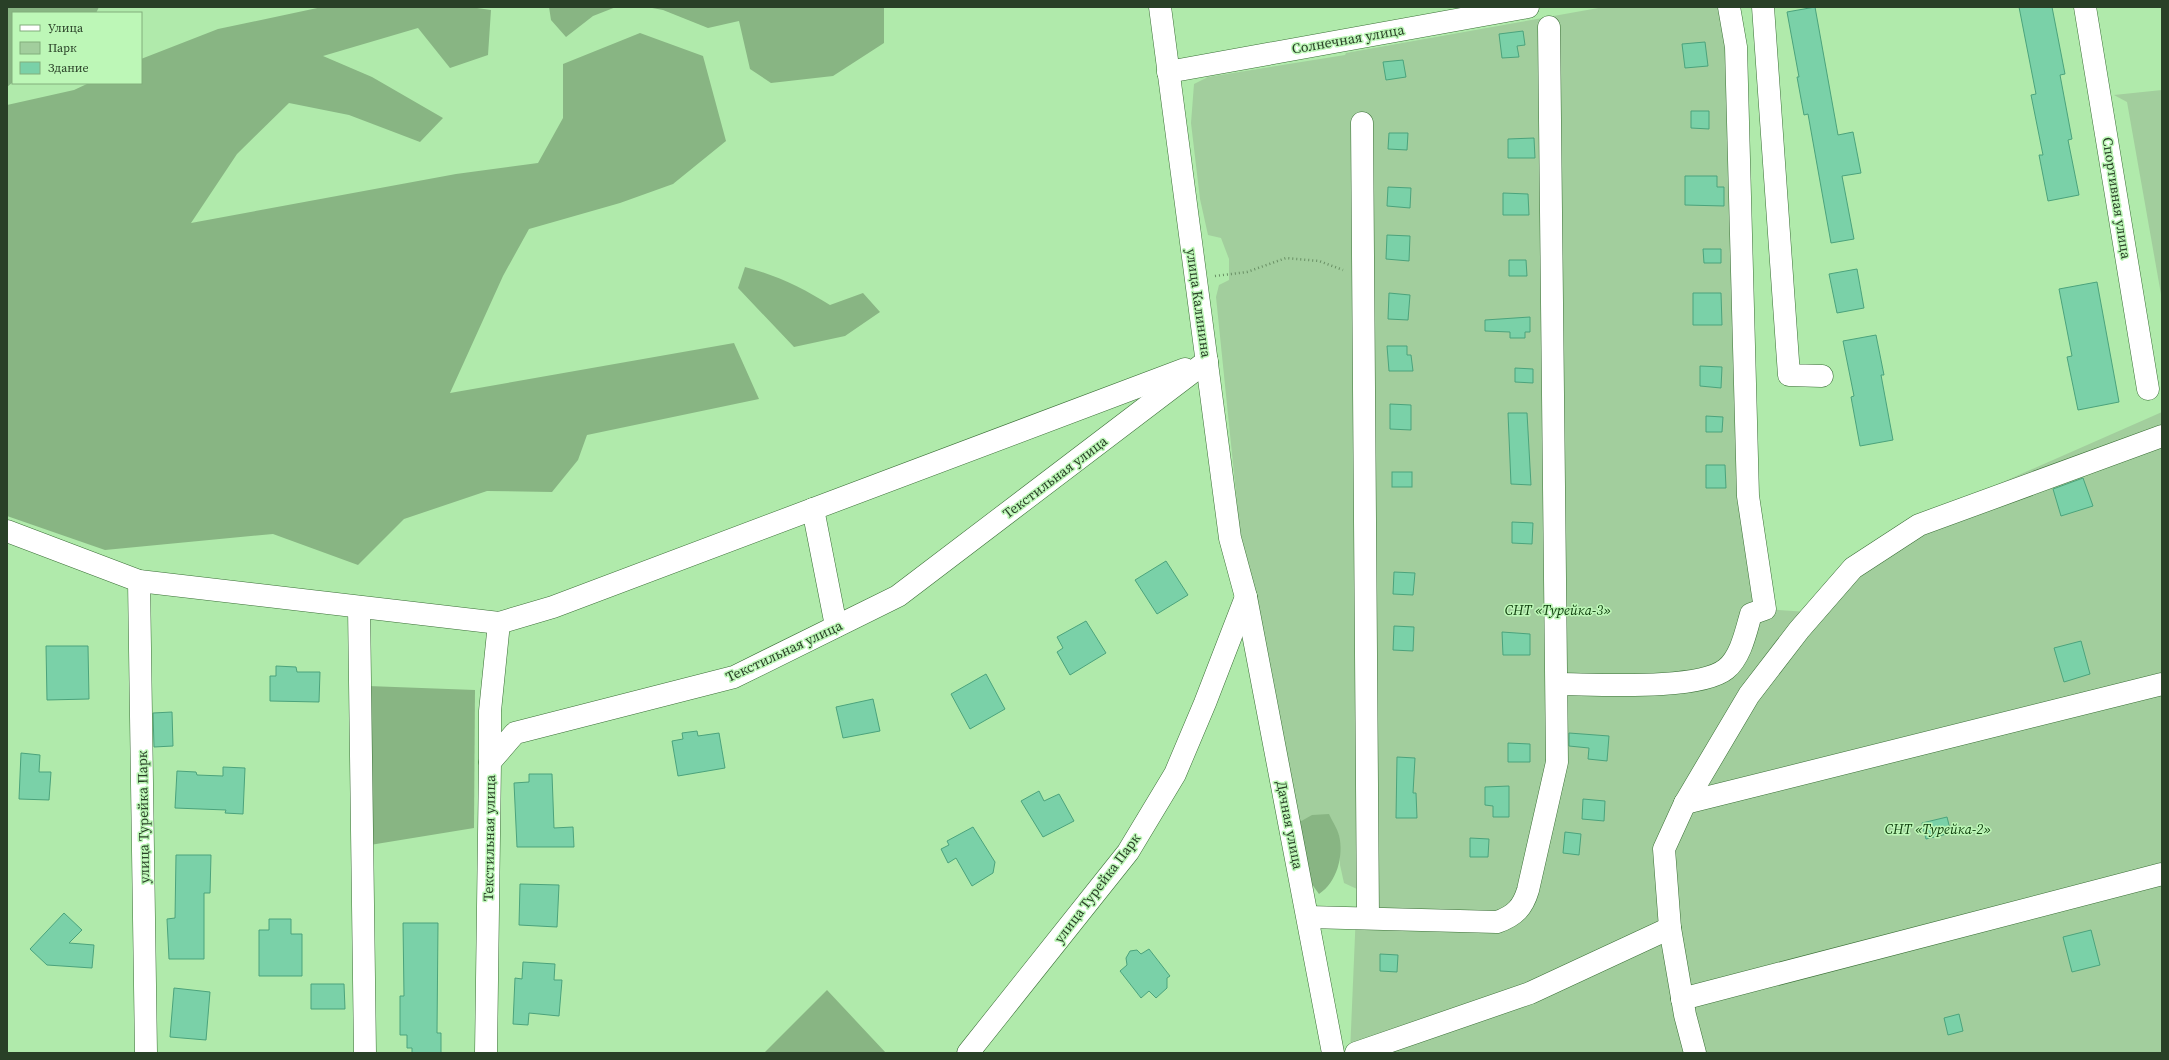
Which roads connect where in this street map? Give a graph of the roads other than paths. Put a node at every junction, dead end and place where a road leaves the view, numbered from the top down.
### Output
1 (1160, 7) edge
2 (1528, 7) edge
3 (1729, 7) edge
4 (1762, 7) edge
5 (2085, 7) edge
6 (1549, 27) dead end
7 (1168, 72) junction
8 (1362, 123) dead end
9 (1207, 361) junction
10 (1822, 376) dead end
11 (2148, 388) dead end
12 (2162, 436) edge
13 (814, 509) junction
14 (7, 531) edge
15 (139, 581) junction
16 (1246, 597) junction
17 (359, 607) junction
18 (499, 623) junction
19 (836, 626) junction
20 (1557, 684) junction
21 (2162, 684) edge
22 (490, 762) junction
23 (1685, 804) junction
24 (2162, 874) edge
25 (1308, 917) junction
26 (1368, 918) junction
27 (1670, 928) junction
28 (1682, 999) junction
29 (146, 1053) edge
30 (366, 1053) edge
31 (486, 1053) edge
32 (968, 1053) edge
33 (1333, 1053) edge
34 (1356, 1053) edge
35 (1695, 1053) edge

1 - 7 street, улица Калинина
2 - 7 street, Солнечная улица
3 - 20 street
4 - 10 street
5 - 11 street, Спортивная улица
6 - 20 street
7 - 9 street, улица Калинина
8 - 26 street
9 - 13 street
9 - 16 street, улица Калинина
9 - 19 street, Текстильная улица
12 - 23 street
13 - 18 street
13 - 19 street
14 - 15 street
15 - 17 street
15 - 29 street, улица Турейка Парк
16 - 25 street, Дачная улица
16 - 32 street, улица Турейка Парк
17 - 18 street
17 - 30 street
18 - 22 street
19 - 22 street, Текстильная улица
20 - 26 street
21 - 23 street
22 - 31 street, Текстильная улица
23 - 27 street
24 - 28 street
25 - 26 street
25 - 33 street, Дачная улица
27 - 28 street
27 - 34 street
28 - 35 street

